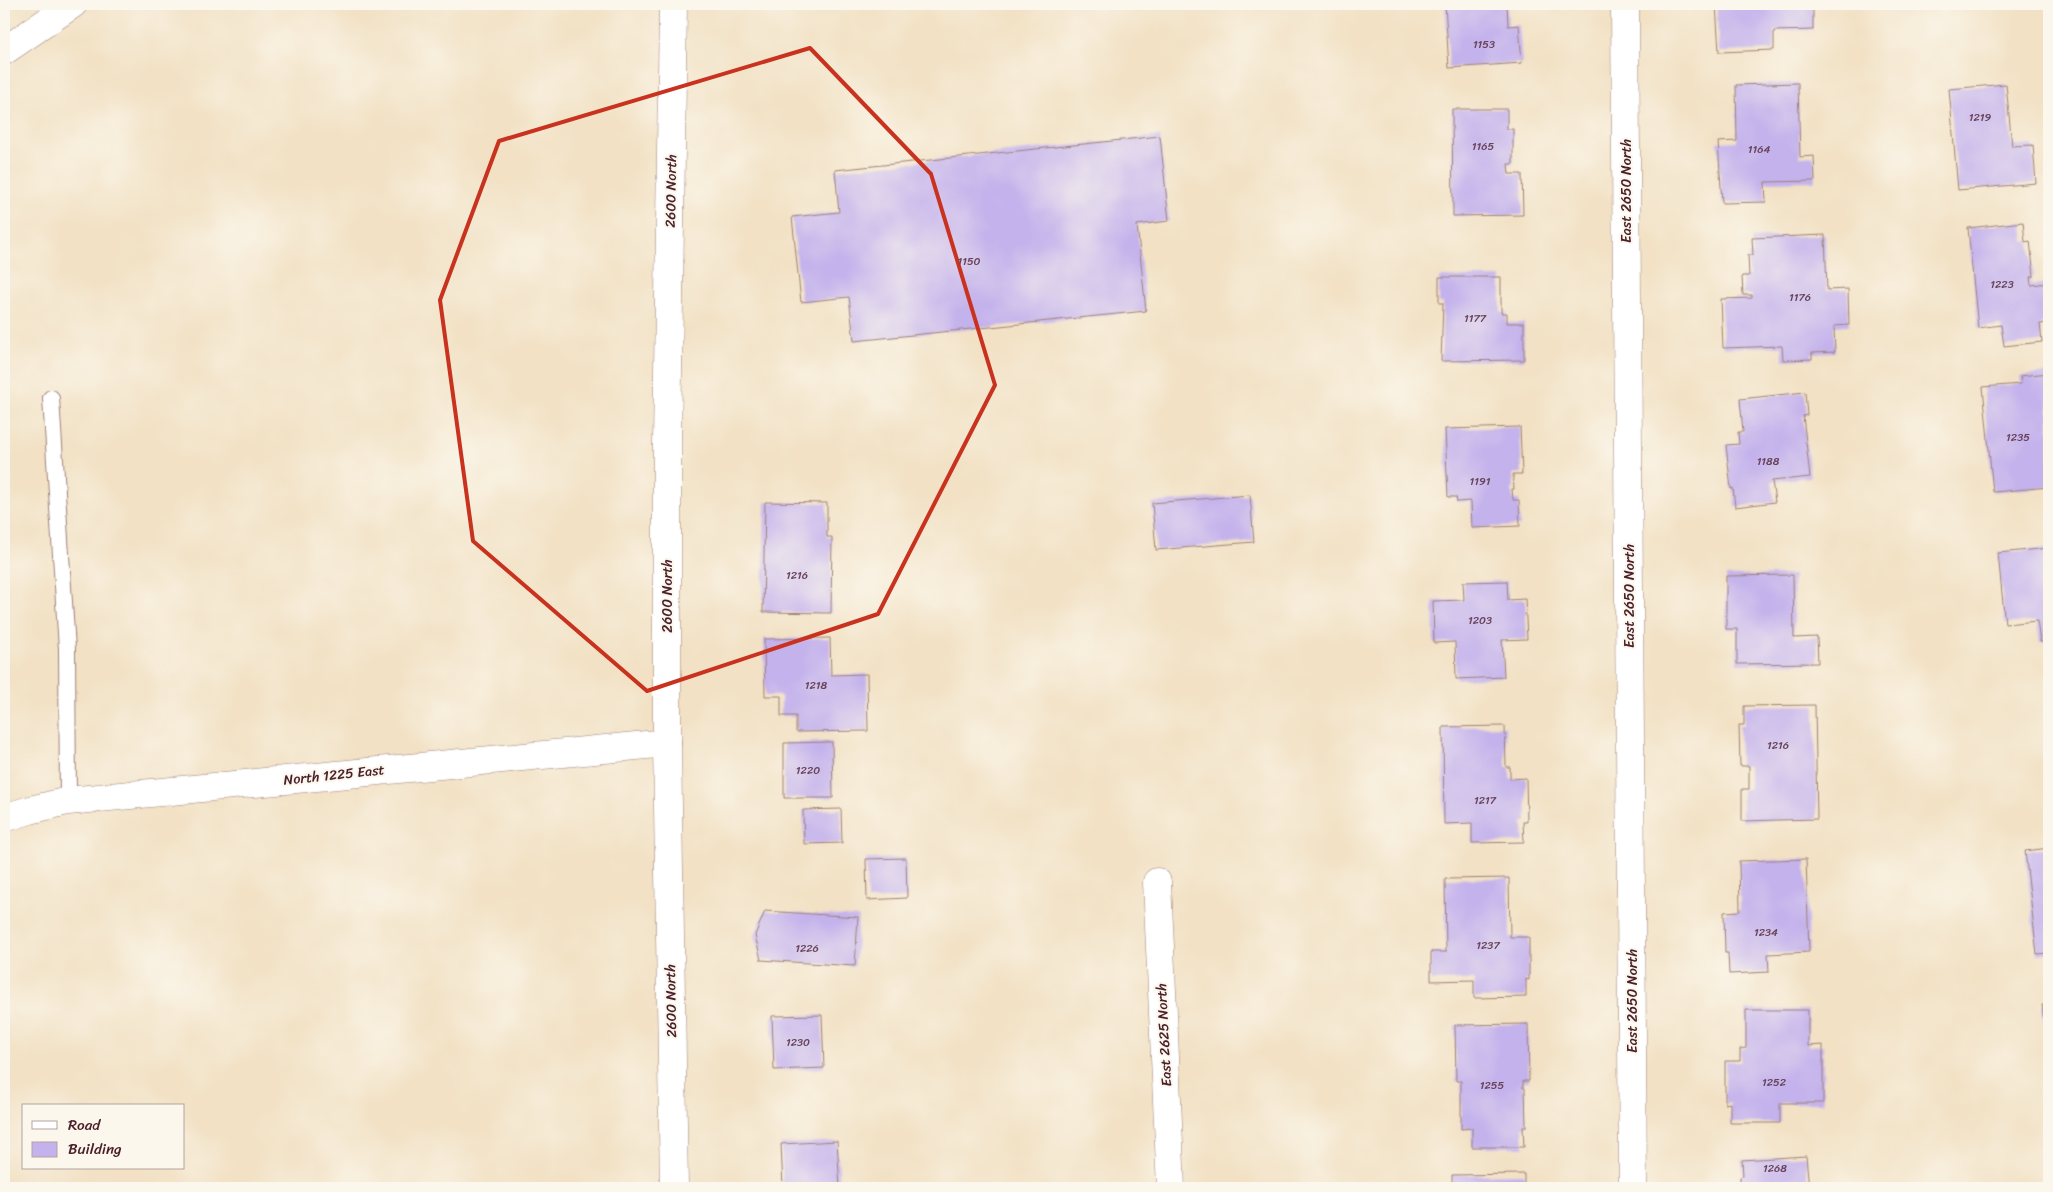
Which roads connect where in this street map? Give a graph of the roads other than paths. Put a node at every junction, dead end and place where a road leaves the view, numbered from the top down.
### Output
1 (73, 4) edge
2 (674, 4) edge
3 (1625, 4) edge
4 (4, 51) edge
5 (51, 398) dead end
6 (667, 743) junction
7 (68, 801) junction
8 (4, 818) edge
9 (1157, 882) dead end
10 (674, 1188) edge
11 (1171, 1188) edge
12 (1633, 1188) edge

1 - 4 street
2 - 6 street, 2600 North
3 - 12 street, East 2650 North
5 - 7 lane
6 - 7 street, North 1225 East
6 - 10 street, 2600 North
7 - 8 street, North 1225 East
9 - 11 street, East 2625 North

